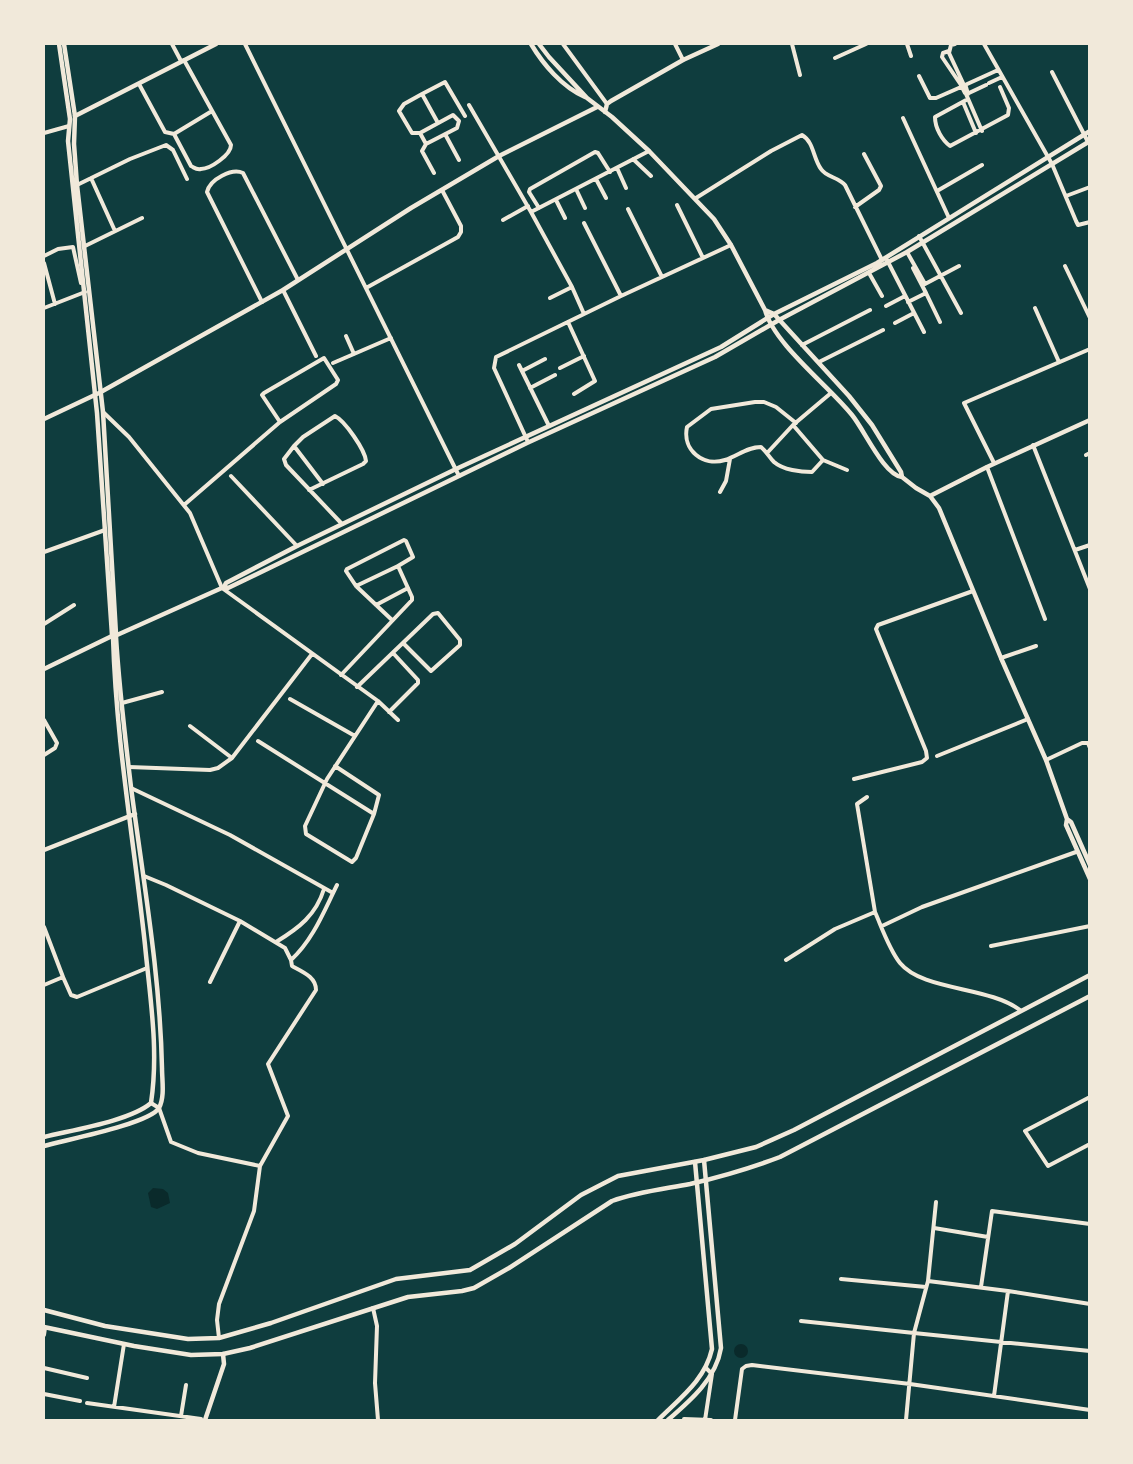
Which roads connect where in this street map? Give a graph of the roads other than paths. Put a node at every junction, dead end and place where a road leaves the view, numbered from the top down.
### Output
1 (59, 44) edge
2 (64, 44) edge
3 (172, 44) edge
4 (216, 44) edge
5 (245, 44) edge
6 (531, 44) edge
7 (539, 44) edge
8 (563, 44) edge
9 (675, 44) edge
10 (718, 44) edge
11 (792, 44) edge
12 (866, 44) edge
13 (907, 44) edge
14 (955, 44) edge
15 (984, 44) edge
16 (949, 51) junction
17 (911, 56) dead end
18 (834, 57) dead end
19 (183, 60) junction
20 (683, 60) junction
21 (998, 70) junction
22 (1052, 72) dead end
23 (800, 75) dead end
24 (919, 76) dead end
25 (1002, 77) junction
26 (139, 84) junction
27 (963, 85) junction
28 (1000, 87) dead end
29 (967, 93) junction
30 (422, 94) junction
31 (587, 98) junction
32 (968, 99) junction
33 (963, 102) junction
34 (607, 104) junction
35 (469, 105) dead end
36 (597, 107) junction
37 (212, 111) junction
38 (473, 112) junction
39 (605, 112) junction
40 (465, 116) junction
41 (73, 117) junction
42 (903, 118) dead end
43 (458, 120) junction
44 (438, 123) junction
45 (69, 126) junction
46 (982, 131) junction
47 (1089, 131) edge
48 (44, 133) edge
49 (420, 133) junction
50 (976, 133) junction
51 (174, 134) junction
52 (445, 135) junction
53 (1083, 135) junction
54 (1088, 142) edge
55 (426, 144) junction
56 (649, 151) junction
57 (864, 154) dead end
58 (499, 156) junction
59 (1048, 158) junction
60 (633, 159) junction
61 (459, 160) dead end
62 (1052, 164) junction
63 (982, 165) dead end
64 (616, 168) junction
65 (610, 172) junction
66 (434, 173) dead end
67 (651, 176) dead end
68 (91, 178) junction
69 (187, 179) dead end
70 (596, 179) junction
71 (77, 185) junction
72 (1089, 188) edge
73 (576, 189) junction
74 (626, 189) dead end
75 (442, 190) junction
76 (937, 191) junction
77 (1066, 196) junction
78 (606, 198) dead end
79 (696, 198) junction
80 (555, 200) junction
81 (677, 205) dead end
82 (528, 206) junction
83 (855, 207) junction
84 (540, 208) junction
85 (585, 208) dead end
86 (628, 209) dead end
87 (531, 212) junction
88 (142, 218) dead end
89 (565, 218) dead end
90 (949, 218) junction
91 (503, 220) dead end
92 (1089, 222) edge
93 (584, 223) dead end
94 (115, 231) junction
95 (919, 236) junction
96 (923, 243) junction
97 (731, 245) junction
98 (85, 246) junction
99 (347, 249) junction
100 (906, 253) junction
101 (44, 256) edge
102 (703, 258) junction
103 (885, 260) junction
104 (44, 263) edge
105 (959, 266) dead end
106 (1065, 266) dead end
107 (869, 273) junction
108 (941, 276) junction
109 (662, 277) junction
110 (298, 280) junction
111 (572, 287) junction
112 (366, 288) junction
113 (283, 290) junction
114 (86, 292) junction
115 (926, 293) junction
116 (621, 296) junction
117 (882, 296) dead end
118 (905, 296) junction
119 (550, 298) dead end
120 (262, 302) junction
121 (908, 302) junction
122 (55, 304) junction
123 (886, 306) dead end
124 (44, 308) edge
125 (1035, 308) dead end
126 (765, 310) junction
127 (870, 310) dead end
128 (914, 313) junction
129 (961, 313) dead end
130 (584, 314) junction
131 (774, 314) junction
132 (1089, 318) edge
133 (767, 319) junction
134 (779, 321) junction
135 (940, 321) dead end
136 (568, 322) junction
137 (895, 323) dead end
138 (771, 325) junction
139 (882, 330) dead end
140 (924, 332) dead end
141 (346, 336) dead end
142 (391, 338) junction
143 (802, 345) junction
144 (1089, 349) edge
145 (354, 354) junction
146 (316, 356) dead end
147 (584, 356) junction
148 (545, 359) dead end
149 (819, 362) junction
150 (1059, 362) junction
151 (333, 363) dead end
152 (519, 365) dead end
153 (560, 368) dead end
154 (522, 372) junction
155 (555, 375) dead end
156 (530, 388) junction
157 (97, 393) junction
158 (831, 393) junction
159 (574, 394) dead end
160 (103, 412) junction
161 (44, 419) edge
162 (1089, 420) edge
163 (280, 422) junction
164 (794, 424) junction
165 (549, 426) junction
166 (527, 440) junction
167 (1034, 445) junction
168 (294, 446) junction
169 (768, 452) junction
170 (730, 458) junction
171 (823, 460) junction
172 (993, 464) junction
173 (987, 466) junction
174 (456, 470) junction
175 (847, 470) dead end
176 (231, 476) dead end
177 (459, 476) junction
178 (902, 477) junction
179 (323, 483) junction
180 (309, 490) junction
181 (720, 492) dead end
182 (930, 496) junction
183 (184, 505) junction
184 (342, 524) junction
185 (105, 530) junction
186 (1089, 545) edge
187 (297, 546) junction
188 (1075, 550) junction
189 (44, 552) edge
190 (398, 566) junction
191 (356, 586) junction
192 (223, 588) junction
193 (408, 588) junction
194 (1089, 589) edge
195 (973, 591) junction
196 (376, 605) junction
197 (74, 606) dead end
198 (1045, 619) dead end
199 (392, 620) junction
200 (44, 624) edge
201 (114, 636) junction
202 (403, 643) junction
203 (1036, 646) dead end
204 (393, 653) junction
205 (312, 654) junction
206 (1001, 658) junction
207 (44, 667) edge
208 (340, 675) junction
209 (357, 687) junction
210 (162, 692) dead end
211 (290, 699) dead end
212 (378, 701) junction
213 (122, 703) junction
214 (389, 712) junction
215 (1029, 719) junction
216 (44, 720) edge
217 (398, 720) dead end
218 (190, 726) dead end
219 (355, 736) junction
220 (258, 741) dead end
221 (1089, 748) edge
222 (44, 754) edge
223 (937, 756) dead end
224 (232, 758) junction
225 (1046, 760) junction
226 (335, 766) junction
227 (129, 767) junction
228 (854, 779) dead end
229 (326, 784) junction
230 (131, 788) junction
231 (867, 796) dead end
232 (135, 813) junction
233 (374, 814) junction
234 (128, 816) junction
235 (1067, 819) junction
236 (44, 850) edge
237 (1077, 852) junction
238 (1087, 853) edge
239 (1089, 866) edge
240 (144, 876) junction
241 (1089, 879) edge
242 (337, 885) dead end
243 (324, 889) junction
244 (333, 893) junction
245 (875, 912) junction
246 (240, 921) junction
247 (882, 926) junction
248 (1089, 926) edge
249 (44, 927) edge
250 (276, 942) junction
251 (991, 946) dead end
252 (291, 960) junction
253 (786, 960) dead end
254 (147, 968) junction
255 (1089, 975) edge
256 (63, 977) junction
257 (210, 982) dead end
258 (44, 985) edge
259 (1089, 996) edge
260 (1020, 1010) junction
261 (1089, 1097) edge
262 (151, 1103) junction
263 (159, 1108) junction
264 (44, 1137) edge
265 (1089, 1144) edge
266 (44, 1146) edge
267 (704, 1160) junction
268 (695, 1162) junction
269 (260, 1166) junction
270 (706, 1179) junction
271 (698, 1182) junction
272 (936, 1202) dead end
273 (1089, 1224) edge
274 (934, 1228) junction
275 (988, 1237) junction
276 (841, 1279) dead end
277 (928, 1281) junction
278 (926, 1287) junction
279 (981, 1287) junction
280 (1008, 1291) junction
281 (1089, 1304) edge
282 (373, 1308) junction
283 (44, 1310) edge
284 (801, 1321) dead end
285 (44, 1327) edge
286 (914, 1333) junction
287 (44, 1335) edge
288 (219, 1338) junction
289 (1000, 1343) junction
290 (124, 1344) junction
291 (1089, 1351) edge
292 (223, 1354) junction
293 (44, 1368) edge
294 (706, 1368) junction
295 (712, 1374) junction
296 (87, 1378) dead end
297 (909, 1384) junction
298 (186, 1385) dead end
299 (44, 1394) edge
300 (994, 1396) junction
301 (80, 1401) dead end
302 (87, 1403) dead end
303 (114, 1407) junction
304 (1089, 1410) edge
305 (181, 1416) junction
306 (684, 1419) dead end
307 (203, 1420) edge
308 (378, 1420) edge
309 (658, 1420) edge
310 (668, 1420) edge
311 (705, 1420) edge
312 (711, 1420) edge
313 (735, 1420) edge
314 (906, 1420) edge

1 - 41 street
2 - 41 street
3 - 19 street
4 - 19 street
5 - 99 street
6 - 31 street
7 - 31 street
8 - 34 street
9 - 20 street
10 - 20 street
11 - 23 street
12 - 18 street
13 - 17 street
14 - 16 street
15 - 21 street
16 - 27 street
16 - 27 street
19 - 26 street
19 - 37 street
20 - 34 street
21 - 25 street
21 - 27 street
22 - 53 street
24 - 27 street
25 - 29 street
25 - 59 street
26 - 41 street
26 - 51 street
27 - 29 street
28 - 46 street
29 - 32 street
30 - 40 street
30 - 44 street
30 - 49 street
31 - 36 street
32 - 33 street
32 - 46 street
33 - 50 street
33 - 50 street
34 - 39 street
35 - 38 street
36 - 39 street
36 - 58 street
37 - 51 street
37 - 51 street
38 - 40 street
38 - 58 street
39 - 56 street
40 - 43 street
41 - 45 street
41 - 71 street
42 - 76 street
43 - 44 street
43 - 52 street
44 - 49 street
45 - 48 street
45 - 114 street
46 - 50 street
47 - 53 street
49 - 55 street
52 - 55 street
52 - 61 street
53 - 54 street
53 - 59 street
54 - 62 street
55 - 66 street
56 - 60 street
56 - 79 street
57 - 83 street
58 - 75 street
58 - 82 street
59 - 62 street
59 - 90 street
60 - 64 street
60 - 67 street
62 - 77 street
62 - 96 street
63 - 76 street
64 - 65 street
64 - 74 street
65 - 70 street
65 - 84 street
68 - 69 street
68 - 71 street
68 - 94 street
70 - 73 street
70 - 78 street
71 - 98 street
72 - 77 street
73 - 80 street
73 - 85 street
75 - 99 street
75 - 112 street
76 - 90 street
77 - 92 street
79 - 83 street
79 - 97 street
80 - 84 street
80 - 89 street
81 - 102 street
82 - 87 street
82 - 91 street
83 - 103 street
84 - 87 street
86 - 109 street
87 - 111 street
88 - 94 street
90 - 95 street
93 - 116 street
94 - 98 street
95 - 96 street
95 - 103 street
96 - 100 street
96 - 108 street
97 - 102 street
97 - 126 street
98 - 114 street
99 - 110 street
99 - 112 street
100 - 103 street
100 - 108 street
100 - 115 street
101 - 114 street
102 - 109 street
103 - 107 street
103 - 118 street
103 - 131 street
104 - 122 street
105 - 108 street
106 - 132 street
107 - 117 street
107 - 134 street
108 - 129 street
109 - 116 street
110 - 113 street
110 - 120 street
111 - 119 street
111 - 130 street
112 - 142 street
113 - 120 street
113 - 146 street
114 - 122 street
114 - 157 street
115 - 121 street
115 - 135 street
116 - 130 street
118 - 121 street
118 - 123 street
120 - 157 street
121 - 128 street
122 - 124 street
125 - 150 street
126 - 131 street
126 - 133 street
127 - 143 street
128 - 137 street
128 - 140 street
130 - 136 street
131 - 133 street
131 - 134 street
133 - 138 street
133 - 165 street
134 - 138 street
134 - 143 street
136 - 147 street
136 - 166 street
138 - 158 street
138 - 166 street
139 - 149 street
141 - 145 street
142 - 145 street
142 - 174 street
143 - 149 street
144 - 150 street
145 - 151 street
147 - 153 street
147 - 159 street
148 - 154 street
149 - 178 street
150 - 172 street
152 - 154 street
154 - 156 street
155 - 156 street
156 - 165 street
157 - 160 street
157 - 161 street
157 - 185 street
158 - 164 street
158 - 178 street
160 - 183 street
160 - 201 street
162 - 167 street
163 - 163 street
163 - 183 street
164 - 169 street
164 - 170 street
164 - 171 street
165 - 166 street
166 - 174 street
166 - 177 street
167 - 172 street
167 - 188 street
168 - 179 street
168 - 179 street
168 - 180 street
169 - 170 street
169 - 171 street
170 - 181 street
171 - 175 street
172 - 173 street
173 - 182 street
173 - 198 street
174 - 177 street
174 - 184 street
176 - 187 street
177 - 192 street
178 - 182 street
179 - 180 street
180 - 184 street
182 - 195 street
183 - 192 street
184 - 187 street
185 - 189 street
185 - 201 street
186 - 188 street
187 - 192 street
188 - 194 street
190 - 191 street
190 - 191 street
190 - 193 street
191 - 196 street
192 - 201 street
192 - 205 street
193 - 196 street
193 - 199 street
195 - 206 street
195 - 228 street
196 - 199 street
197 - 200 street
199 - 208 street
201 - 207 street
201 - 213 street
201 - 234 street
202 - 202 street
202 - 204 street
203 - 206 street
204 - 209 street
204 - 214 street
205 - 208 street
205 - 224 street
206 - 215 street
208 - 209 street
209 - 212 street
210 - 213 street
211 - 219 street
212 - 214 street
212 - 219 street
213 - 227 street
214 - 217 street
215 - 223 street
215 - 225 street
216 - 222 street
218 - 224 street
219 - 226 street
220 - 229 street
221 - 225 street
224 - 227 street
225 - 235 street
226 - 229 street
226 - 233 street
227 - 230 street
229 - 233 street
229 - 233 street
230 - 232 street
230 - 243 street
231 - 245 street
232 - 234 street
232 - 240 street
234 - 236 street
234 - 254 street
235 - 237 street
235 - 238 street
237 - 241 street
237 - 247 street
238 - 239 street
240 - 246 street
240 - 263 street
242 - 244 street
243 - 244 street
243 - 250 street
244 - 252 street
245 - 247 street
245 - 253 street
246 - 250 street
246 - 257 street
247 - 260 street
248 - 251 street
249 - 256 street
250 - 252 street
252 - 269 street
254 - 256 street
254 - 262 street
255 - 260 street
256 - 258 street
259 - 270 street
260 - 267 street
261 - 265 street
262 - 263 street
262 - 264 street
263 - 266 street
263 - 269 street
267 - 268 street
267 - 270 street
268 - 271 street
268 - 288 street
269 - 288 street
270 - 271 street
270 - 295 street
271 - 282 street
271 - 294 street
272 - 274 street
273 - 275 street
274 - 275 street
274 - 277 street
275 - 279 street
276 - 278 street
277 - 278 street
277 - 279 street
278 - 286 street
279 - 280 street
280 - 281 street
280 - 289 street
282 - 292 street
282 - 308 street
283 - 288 street
284 - 286 street
285 - 287 street
285 - 290 street
286 - 289 street
286 - 297 street
289 - 291 street
289 - 300 street
290 - 292 street
290 - 303 street
292 - 307 street
293 - 296 street
294 - 295 street
294 - 309 street
295 - 310 street
295 - 311 street
297 - 300 street
297 - 313 street
297 - 314 street
298 - 305 street
299 - 301 street
300 - 304 street
302 - 303 street
303 - 305 street
305 - 307 street
306 - 311 street
311 - 312 street

